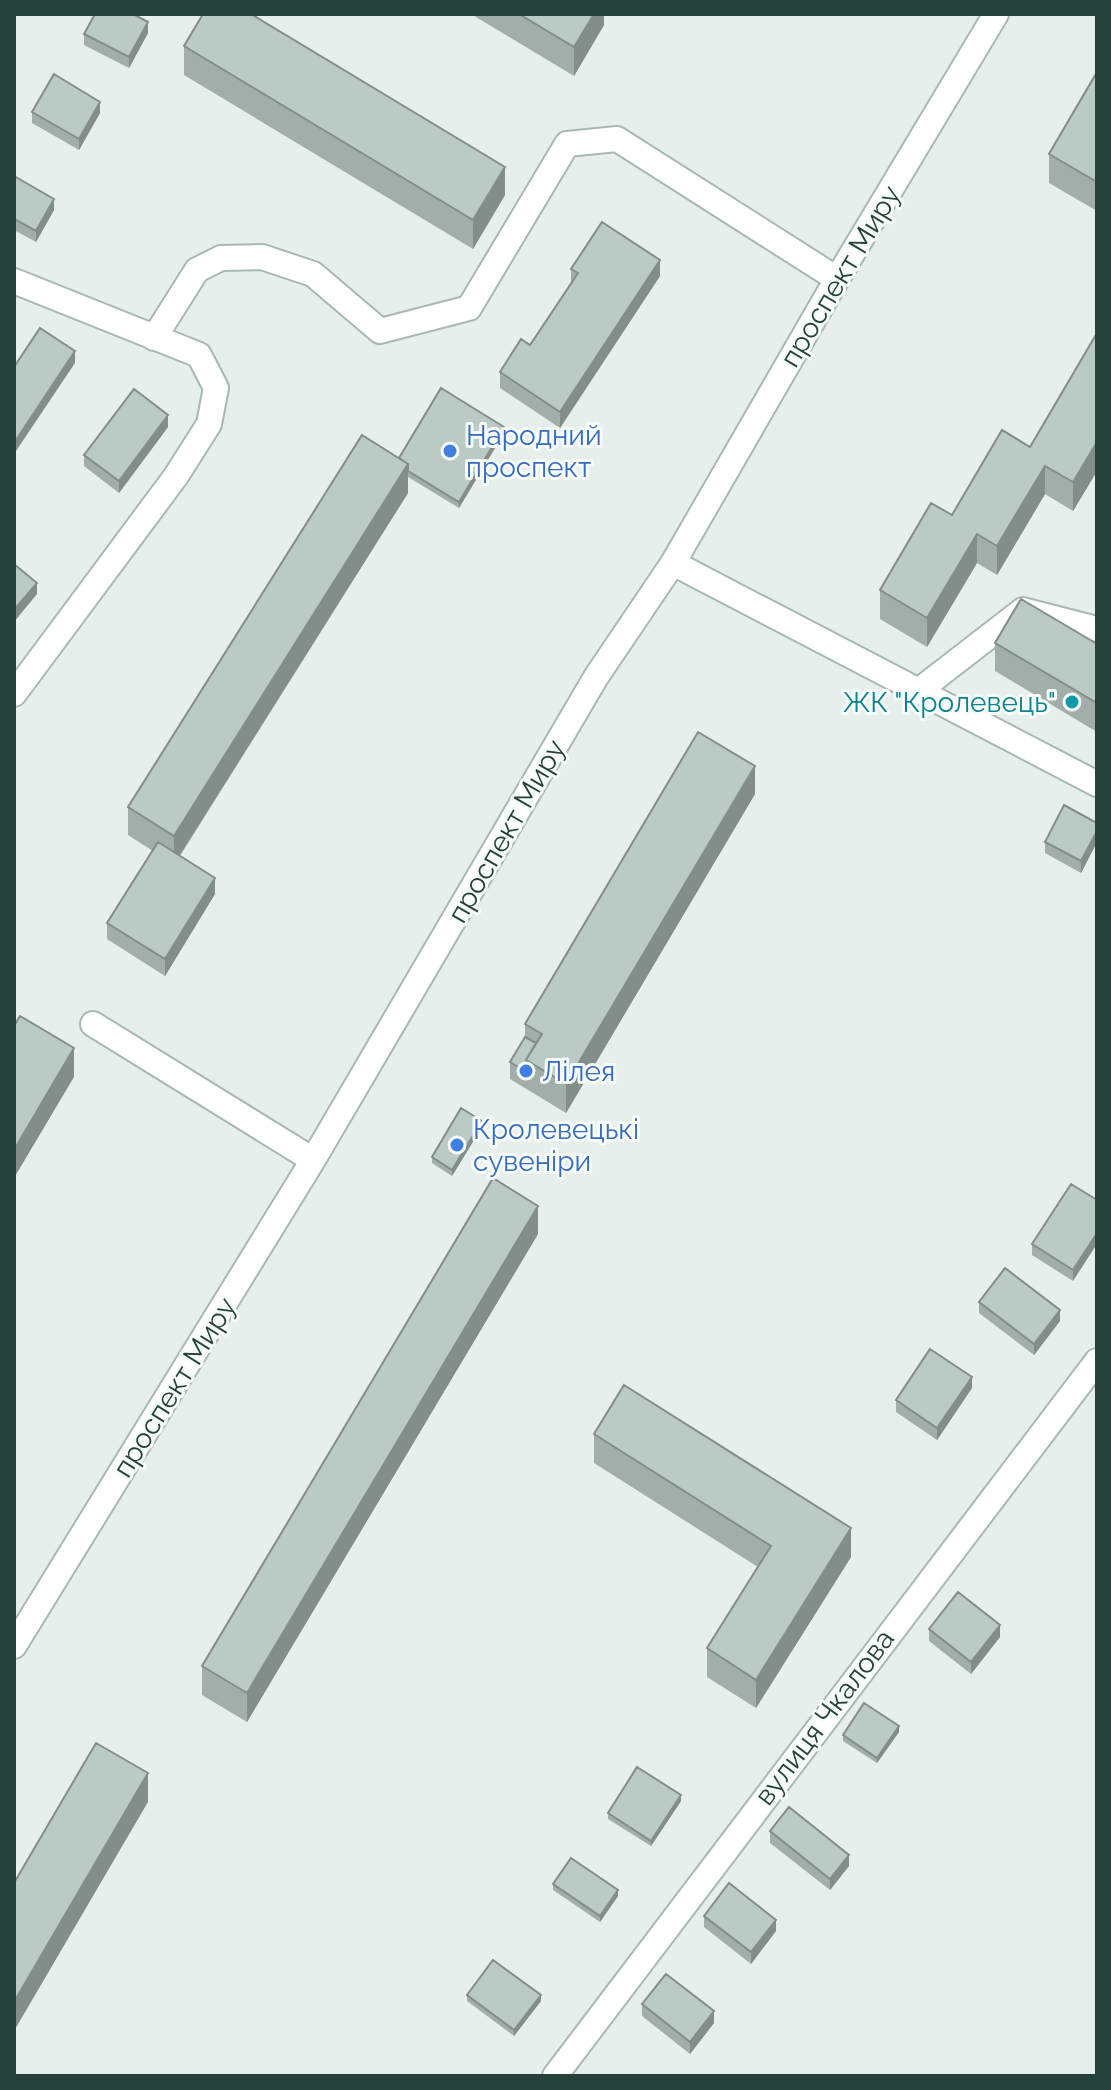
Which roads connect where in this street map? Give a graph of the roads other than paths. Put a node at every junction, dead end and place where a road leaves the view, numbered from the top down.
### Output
1 (996, 14) edge
2 (837, 279) junction
3 (14, 281) edge
4 (154, 338) junction
5 (673, 563) junction
6 (1097, 629) edge
7 (917, 692) junction
8 (14, 694) edge
9 (1097, 784) edge
10 (93, 1024) dead end
11 (313, 1160) junction
12 (1097, 1361) edge
13 (14, 1646) edge
14 (555, 2076) edge

1 - 2 street, проспект Миру
2 - 4 street
2 - 5 street, проспект Миру
3 - 4 street
4 - 8 street
5 - 7 street
5 - 11 street, проспект Миру
6 - 7 street
7 - 9 street
10 - 11 street
11 - 13 street, проспект Миру
12 - 14 street, вулиця Чкалова

